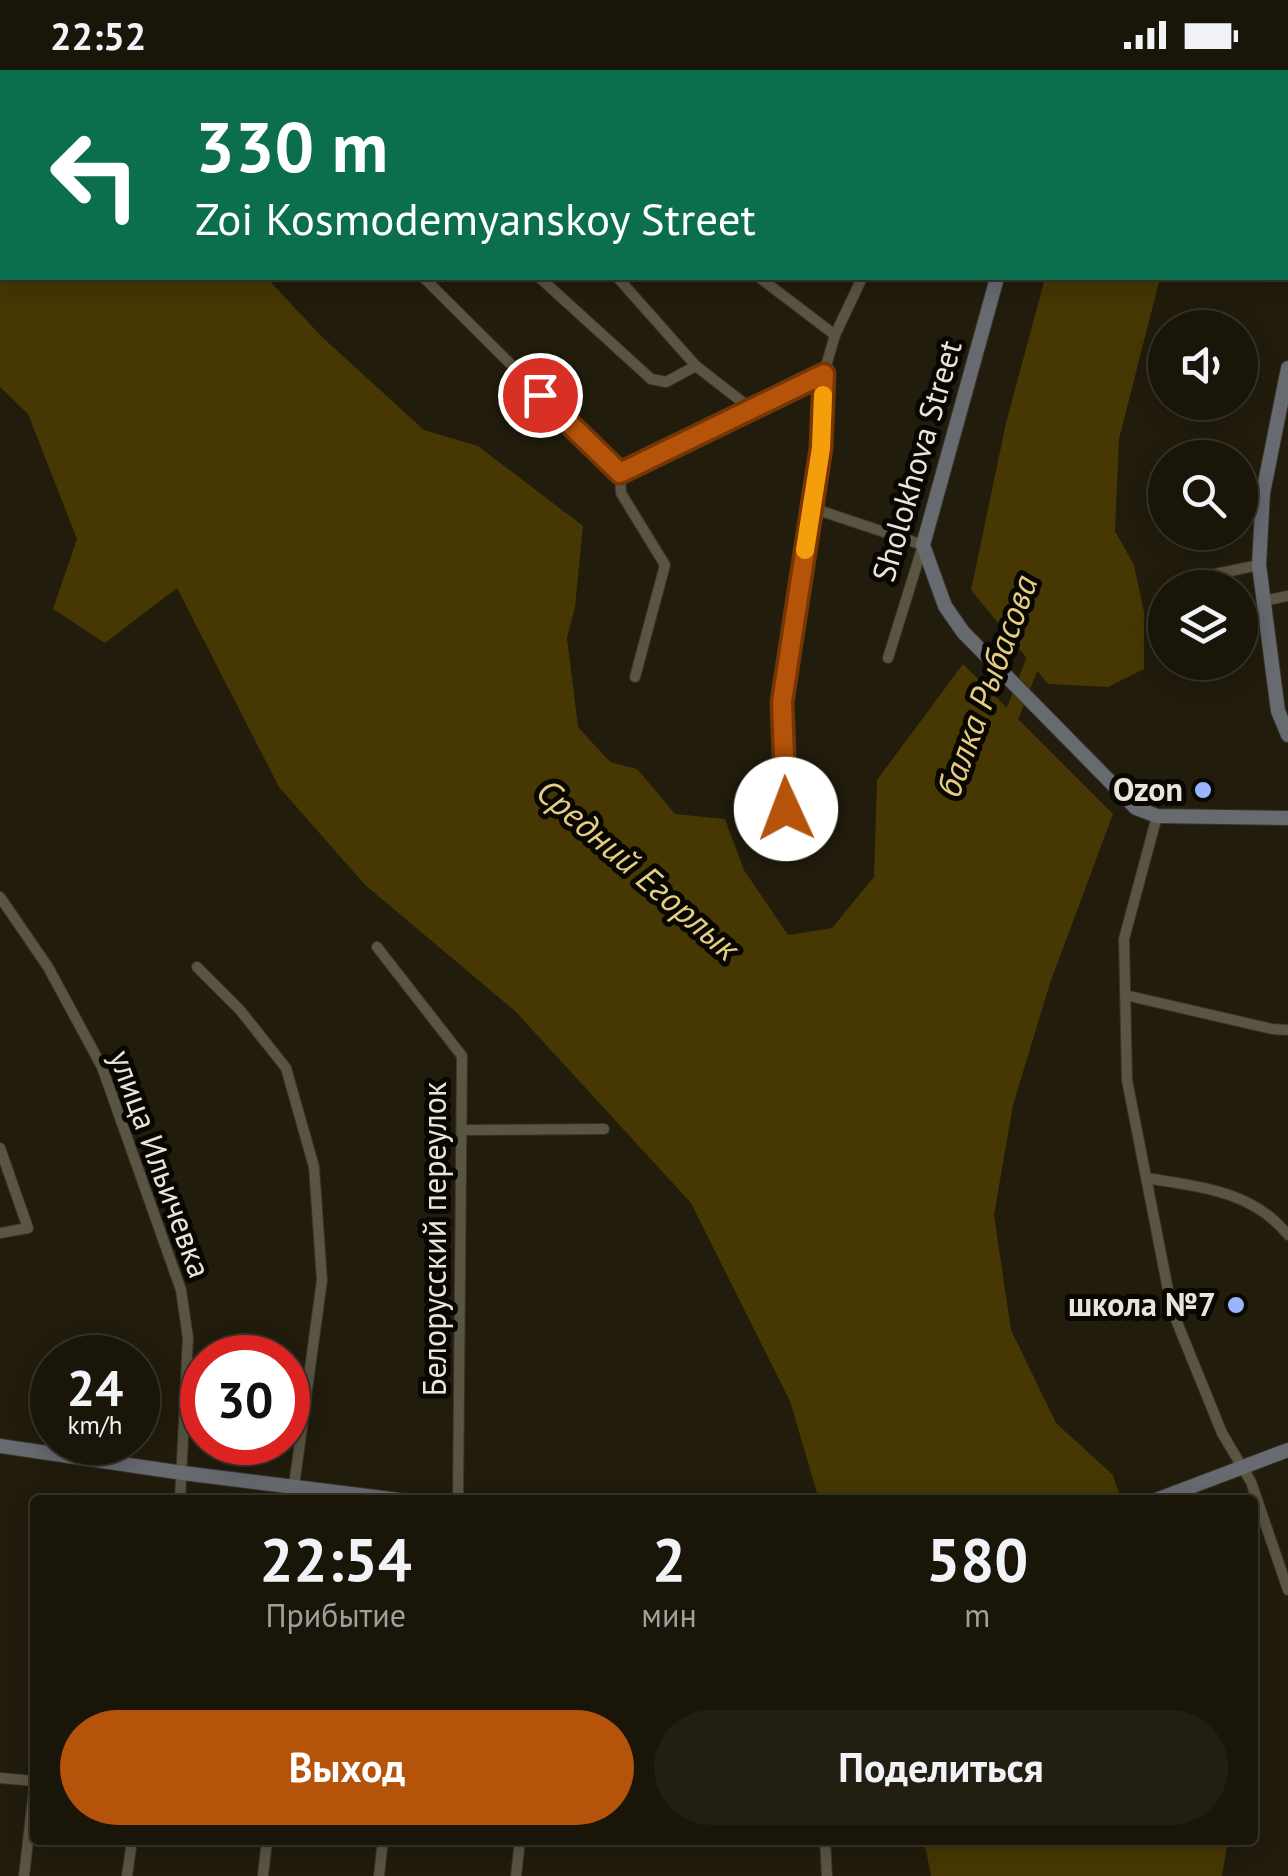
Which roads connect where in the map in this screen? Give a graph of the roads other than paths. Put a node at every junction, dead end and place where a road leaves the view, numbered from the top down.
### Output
1 (426, 280) edge
2 (542, 280) edge
3 (620, 280) edge
4 (763, 280) edge
5 (861, 280) edge
6 (996, 280) edge
7 (835, 335) junction
8 (696, 366) junction
9 (1288, 368) edge
10 (824, 374) junction
11 (750, 408) junction
12 (620, 473) junction
13 (812, 508) junction
14 (923, 545) junction
15 (1259, 565) junction
16 (1233, 570) edge
17 (1288, 596) edge
18 (1263, 601) junction
19 (888, 658) dead end
20 (636, 677) dead end
21 (1283, 708) edge
22 (1288, 735) edge
23 (786, 809) dead end
24 (1157, 816) junction
25 (1285, 819) edge
26 (0, 896) edge
27 (377, 948) dead end
28 (197, 967) dead end
29 (1126, 995) junction
30 (1288, 1030) edge
31 (462, 1130) junction
32 (604, 1130) dead end
33 (0, 1148) edge
34 (1147, 1178) junction
35 (0, 1233) edge
36 (1288, 1236) edge
37 (0, 1446) edge
38 (1288, 1450) edge
39 (1242, 1466) junction
40 (183, 1474) junction
41 (294, 1486) junction
42 (310, 1494) edge
43 (181, 1495) edge
44 (458, 1495) edge
45 (1169, 1495) edge
46 (1255, 1495) edge
47 (1258, 1502) edge
48 (1288, 1590) edge
49 (0, 1778) edge
50 (30, 1781) edge
51 (30, 1824) edge
52 (131, 1845) edge
53 (267, 1845) edge
54 (382, 1845) edge
55 (519, 1845) edge
56 (825, 1845) edge
57 (24, 1876) edge
58 (128, 1876) edge
59 (263, 1876) edge
60 (379, 1876) edge
61 (516, 1876) edge
62 (827, 1876) edge

1 - 12 street
2 - 8 street
3 - 8 street
4 - 7 street
5 - 7 street
6 - 14 main road, Sholokhova Street
7 - 10 street
8 - 11 street
9 - 15 main road
10 - 11 street
10 - 13 street
11 - 12 street
12 - 20 street
13 - 14 street
13 - 23 street
14 - 19 street, Sholokhova Street
14 - 24 main road
15 - 16 street
15 - 18 main road
17 - 18 street
18 - 21 main road
21 - 22 main road
24 - 25 main road
24 - 29 street
26 - 40 street, улица Ильичевка
27 - 31 street, Белорусский переулок
28 - 41 street
29 - 30 street
29 - 34 street
31 - 32 street
31 - 44 street, Белорусский переулок
33 - 35 street
34 - 36 street
34 - 39 street
37 - 40 main road
38 - 39 main road
39 - 45 main road
39 - 46 street
40 - 41 main road
40 - 43 street, улица Ильичевка
41 - 42 main road
47 - 48 street
49 - 50 street
51 - 57 street
52 - 58 street
53 - 59 street
54 - 60 street
55 - 61 street
56 - 62 street

